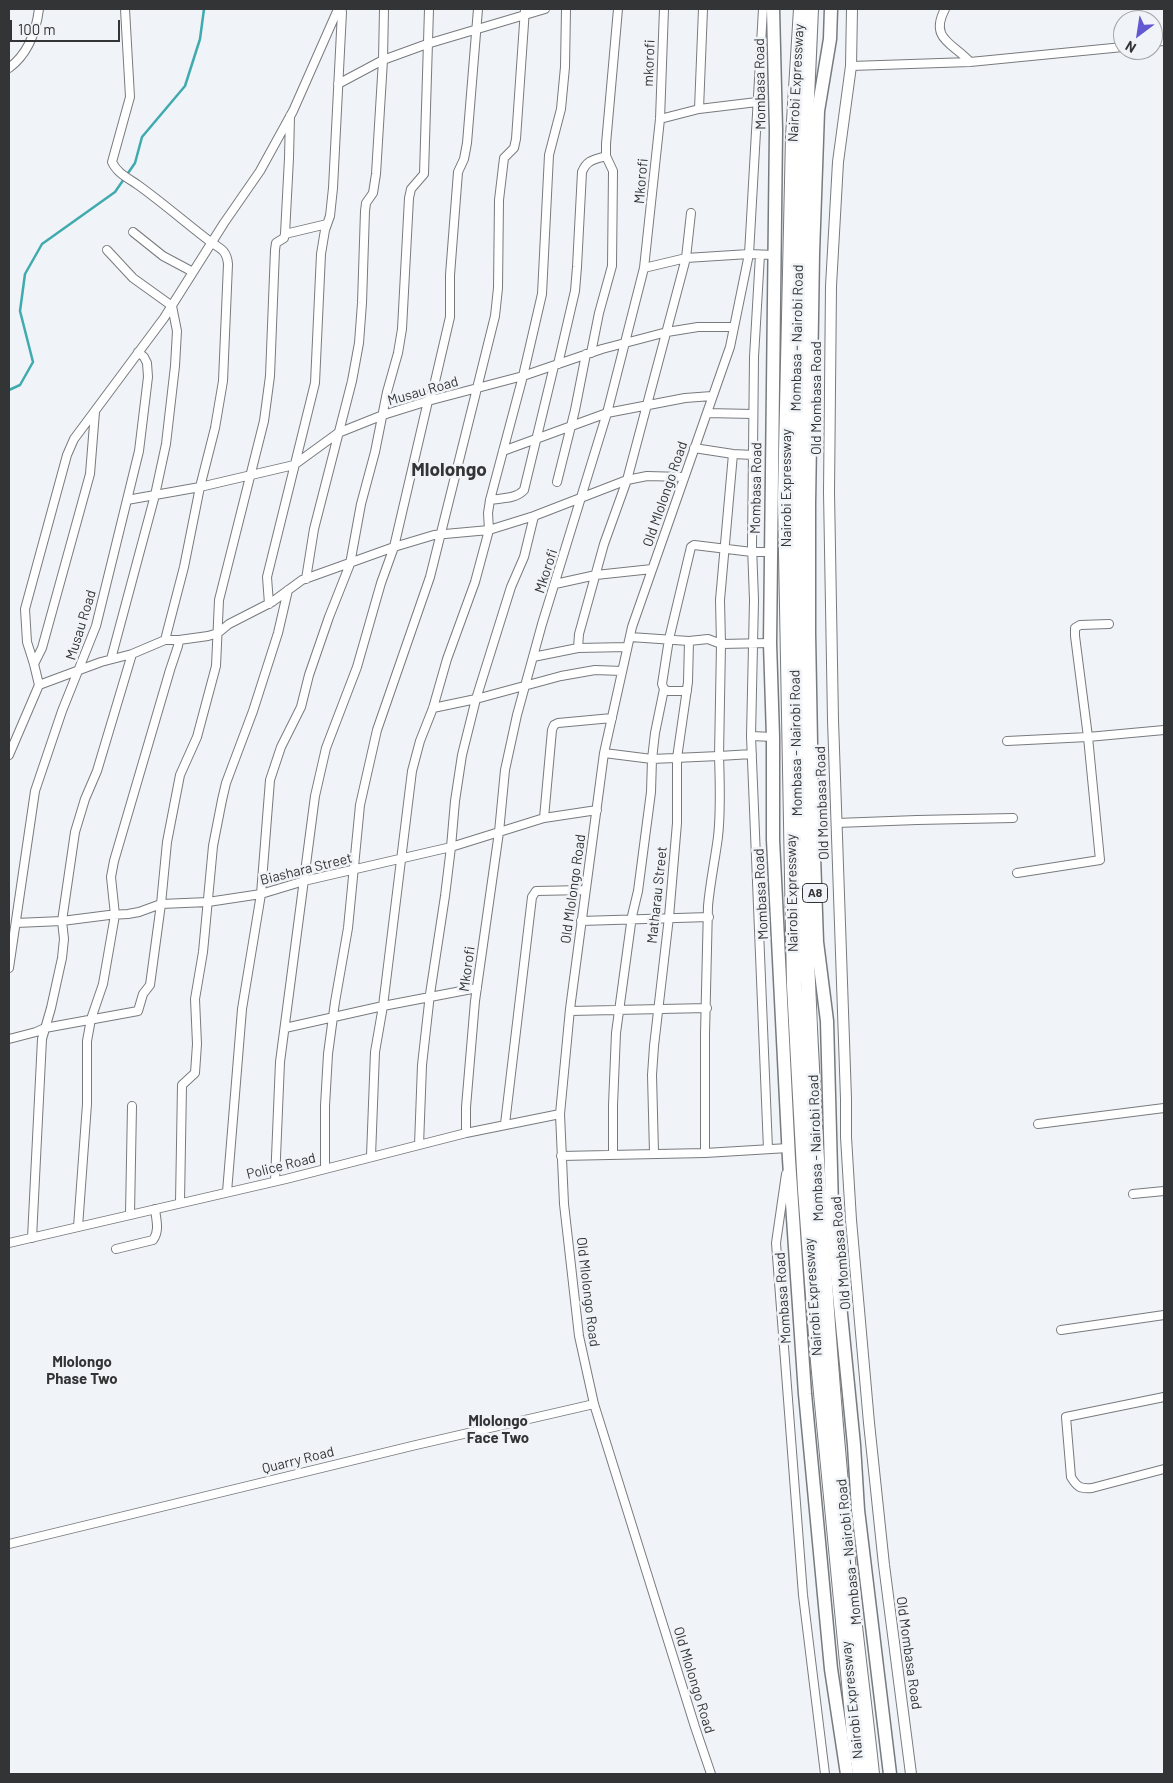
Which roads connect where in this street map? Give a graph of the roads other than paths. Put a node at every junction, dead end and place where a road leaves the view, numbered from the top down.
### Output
1 (39, 9) edge
2 (125, 9) edge
3 (340, 9) edge
4 (384, 9) edge
5 (429, 9) edge
6 (478, 9) edge
7 (545, 9) edge
8 (566, 9) edge
9 (618, 9) edge
10 (664, 9) edge
11 (703, 9) edge
12 (763, 9) edge
13 (773, 9) edge
14 (800, 9) edge
15 (811, 9) edge
16 (831, 9) edge
17 (852, 9) edge
18 (946, 9) edge
19 (525, 12) edge
20 (477, 29) junction
21 (427, 44) junction
22 (1113, 48) edge
23 (383, 60) junction
24 (970, 62) junction
25 (851, 66) junction
26 (9, 68) edge
27 (338, 84) junction
28 (757, 102) junction
29 (699, 109) junction
30 (290, 116) junction
31 (660, 119) junction
32 (606, 156) junction
33 (691, 213) dead end
34 (327, 224) junction
35 (133, 232) dead end
36 (285, 234) junction
37 (212, 243) junction
38 (107, 250) dead end
39 (749, 254) junction
40 (760, 255) junction
41 (774, 255) junction
42 (686, 258) junction
43 (644, 268) junction
44 (193, 272) junction
45 (172, 306) junction
46 (734, 327) junction
47 (667, 332) junction
48 (626, 343) junction
49 (138, 352) junction
50 (589, 354) junction
51 (556, 365) junction
52 (523, 376) junction
53 (478, 389) junction
54 (712, 396) junction
55 (428, 401) junction
56 (647, 405) junction
57 (95, 412) junction
58 (707, 413) junction
59 (607, 414) junction
60 (753, 414) junction
61 (383, 415) junction
62 (571, 427) junction
63 (338, 433) junction
64 (536, 440) junction
65 (694, 448) junction
66 (503, 451) junction
67 (733, 454) junction
68 (753, 455) junction
69 (294, 465) junction
70 (251, 475) junction
71 (684, 478) junction
72 (628, 480) junction
73 (557, 482) dead end
74 (200, 487) junction
75 (155, 495) junction
76 (582, 497) junction
77 (127, 500) junction
78 (490, 500) junction
79 (534, 516) junction
80 (488, 530) junction
81 (441, 534) junction
82 (394, 547) junction
83 (724, 548) junction
84 (752, 552) junction
85 (770, 552) junction
86 (350, 564) junction
87 (652, 569) junction
88 (596, 575) junction
89 (306, 579) junction
90 (555, 584) junction
91 (288, 590) junction
92 (269, 604) junction
93 (1109, 624) dead end
94 (218, 633) junction
95 (630, 637) junction
96 (669, 639) junction
97 (165, 640) junction
98 (179, 640) junction
99 (689, 641) junction
100 (752, 643) junction
101 (770, 643) junction
102 (721, 644) junction
103 (628, 647) junction
104 (578, 648) junction
105 (132, 654) junction
106 (532, 657) junction
107 (111, 659) junction
108 (34, 664) junction
109 (80, 670) junction
110 (622, 671) junction
111 (39, 685) junction
112 (525, 686) junction
113 (664, 688) junction
114 (687, 691) junction
115 (476, 699) junction
116 (433, 708) junction
117 (612, 718) junction
118 (1164, 730) edge
119 (751, 736) junction
120 (773, 737) junction
121 (1088, 737) junction
122 (1007, 741) dead end
123 (604, 752) junction
124 (752, 754) junction
125 (9, 755) edge
126 (719, 756) junction
127 (677, 758) junction
128 (652, 759) junction
129 (597, 810) junction
130 (544, 818) junction
131 (1013, 818) dead end
132 (836, 823) junction
133 (499, 832) junction
134 (451, 847) junction
135 (401, 858) junction
136 (354, 869) junction
137 (1017, 873) dead end
138 (304, 881) junction
139 (585, 890) junction
140 (261, 894) junction
141 (208, 902) junction
142 (161, 904) junction
143 (115, 915) junction
144 (669, 917) junction
145 (709, 917) junction
146 (581, 920) junction
147 (632, 920) junction
148 (62, 921) junction
149 (16, 923) junction
150 (9, 968) edge
151 (477, 988) junction
152 (429, 997) junction
153 (383, 1006) junction
154 (707, 1008) junction
155 (658, 1009) junction
156 (620, 1010) junction
157 (570, 1011) junction
158 (92, 1018) junction
159 (333, 1018) junction
160 (45, 1028) junction
161 (285, 1028) junction
162 (9, 1039) edge
163 (132, 1106) dead end
164 (1164, 1108) edge
165 (560, 1114) junction
166 (505, 1124) junction
167 (1038, 1124) dead end
168 (466, 1133) junction
169 (418, 1145) junction
170 (768, 1149) junction
171 (654, 1153) junction
172 (705, 1153) junction
173 (788, 1153) junction
174 (613, 1154) junction
175 (371, 1156) junction
176 (561, 1156) junction
177 (325, 1168) junction
178 (276, 1181) junction
179 (1164, 1190) edge
180 (227, 1192) junction
181 (1132, 1194) dead end
182 (180, 1202) junction
183 (155, 1209) junction
184 (130, 1214) junction
185 (78, 1227) junction
186 (32, 1238) junction
187 (9, 1243) edge
188 (116, 1249) dead end
189 (1164, 1315) edge
190 (1061, 1330) dead end
191 (1164, 1397) edge
192 (594, 1404) junction
193 (1164, 1469) edge
194 (9, 1544) edge
195 (711, 1774) edge
196 (825, 1774) edge
197 (847, 1774) edge
198 (860, 1774) edge
199 (872, 1774) edge
200 (890, 1774) edge
201 (911, 1774) edge

1 - 26 street
2 - 37 street
3 - 27 street
3 - 30 street
4 - 23 street
5 - 21 street
6 - 20 street
7 - 19 street
8 - 52 street
9 - 32 street
10 - 31 street, mkorofi
11 - 29 street
12 - 28 street, Old Mlolongo Road
13 - 41 highway, Mombasa Road
14 - 198 highway, Nairobi Expressway
15 - 199 highway, Nairobi Expressway
16 - 200 highway, Mombasa - Nairobi Road / A8
17 - 25 street, Old Mombasa Road
18 - 24 street
19 - 20 street
19 - 53 street
20 - 21 street
20 - 55 street
21 - 23 street
21 - 61 street
22 - 24 street
23 - 27 street
23 - 63 street
24 - 25 street
25 - 132 street, Old Mombasa Road
27 - 34 street
28 - 29 street
28 - 39 street, Old Mlolongo Road
29 - 31 street
30 - 36 street
30 - 37 street
31 - 43 street, Mkorofi
32 - 50 street
32 - 51 street
33 - 42 street
34 - 36 street
34 - 69 street
35 - 44 street
36 - 70 street
37 - 44 street
37 - 74 street
38 - 45 street
39 - 40 street
39 - 42 street
39 - 46 street, Old Mlolongo Road
40 - 41 street
40 - 60 street
41 - 85 highway, Mombasa Road
42 - 43 street
42 - 47 street
43 - 48 street, Mkorofi
44 - 45 street
45 - 49 street
45 - 75 street
46 - 47 street, Musau Road
46 - 54 street, Old Mlolongo Road
47 - 48 street, Musau Road
47 - 56 street
48 - 50 street, Musau Road
48 - 59 street, Mkorofi
49 - 57 street
49 - 77 street, Musau Road
50 - 51 street, Musau Road
50 - 62 street
51 - 52 street, Musau Road
51 - 64 street
52 - 53 street, Musau Road
52 - 66 street
53 - 55 street, Musau Road
53 - 81 street
54 - 56 street
54 - 58 street, Old Mlolongo Road
55 - 61 street, Musau Road
55 - 82 street
56 - 59 street
56 - 72 street
57 - 108 street
57 - 108 street
58 - 60 street
58 - 65 street, Old Mlolongo Road
59 - 62 street
59 - 76 street, Mkorofi
60 - 68 street
61 - 63 street, Musau Road
61 - 86 street
62 - 64 street
62 - 73 street
63 - 69 street, Musau Road
63 - 89 street
64 - 66 street
64 - 78 street
65 - 67 street
65 - 71 street, Old Mlolongo Road
66 - 78 street
67 - 68 street
67 - 83 street
68 - 84 street
69 - 70 street, Musau Road
69 - 92 street
70 - 74 street, Musau Road
70 - 94 street
71 - 72 street
71 - 87 street, Old Mlolongo Road
72 - 76 street
72 - 88 street
74 - 75 street, Musau Road
74 - 97 street
75 - 77 street, Musau Road
75 - 107 street
76 - 79 street
76 - 90 street, Mkorofi
77 - 109 street, Musau Road
78 - 80 street
79 - 80 street
79 - 115 street
80 - 81 street
80 - 116 street
81 - 82 street
81 - 136 street
82 - 86 street
82 - 138 street
83 - 84 street
83 - 96 street, Matharau Street
83 - 102 street
84 - 85 street
84 - 100 street
85 - 101 highway, Mombasa Road
86 - 89 street
86 - 140 street
87 - 88 street
87 - 95 street, Old Mlolongo Road
88 - 90 street
88 - 104 street
89 - 91 street
90 - 106 street, Mkorofi
91 - 92 street
91 - 141 street
92 - 94 street
93 - 121 street
94 - 98 street
94 - 142 street
95 - 96 street
95 - 103 street, Old Mlolongo Road
96 - 99 street
96 - 113 street, Matharau Street
97 - 98 street
97 - 105 street
98 - 143 street
99 - 102 street
99 - 114 street, Matharau Street
100 - 101 street
100 - 102 street
100 - 119 street
101 - 120 highway, Mombasa Road
102 - 126 street
103 - 104 street
103 - 110 street, Old Mlolongo Road
104 - 106 street
105 - 107 street
105 - 148 street
106 - 112 street, Mkorofi
107 - 109 street
108 - 111 street
109 - 111 street
109 - 149 street, Musau Road
110 - 112 street
110 - 117 street, Old Mlolongo Road
111 - 125 street
112 - 115 street
112 - 133 street, Mkorofi
113 - 114 street
113 - 128 street, Matharau Street
114 - 127 street, Matharau Street
115 - 116 street
115 - 134 street
116 - 135 street
117 - 123 street, Old Mlolongo Road
117 - 130 street
118 - 121 street
119 - 120 street
119 - 124 street
120 - 173 highway, Mombasa Road
121 - 122 street
121 - 137 street
123 - 128 street
123 - 129 street, Old Mlolongo Road
124 - 126 street
124 - 170 street
126 - 127 street
126 - 145 street
127 - 128 street
127 - 144 street, Matharau Street
128 - 147 street, Matharau Street
129 - 130 street, Biashara Street
129 - 139 street, Old Mlolongo Road
130 - 133 street, Biashara Street
131 - 132 street
132 - 201 street, Old Mombasa Road
133 - 134 street, Biashara Street
133 - 151 street, Mkorofi
134 - 135 street, Biashara Street
134 - 152 street
135 - 136 street, Biashara Street
135 - 153 street
136 - 138 street, Biashara Street
136 - 159 street
138 - 140 street, Biashara Street
138 - 161 street
139 - 146 street, Old Mlolongo Road
139 - 166 street
140 - 141 street, Biashara Street
140 - 180 street
141 - 142 street, Biashara Street
141 - 182 street
142 - 143 street, Biashara Street
142 - 158 street
143 - 148 street, Biashara Street
143 - 158 street
144 - 145 street
144 - 147 street
144 - 155 street, Matharau Street
145 - 154 street
146 - 147 street
146 - 157 street, Old Mlolongo Road
147 - 156 street, Matharau Street
148 - 149 street, Biashara Street
148 - 160 street
149 - 150 street, Musau Road
151 - 152 street
151 - 168 street, Mkorofi
152 - 153 street
152 - 169 street
153 - 159 street
153 - 175 street
154 - 155 street
154 - 172 street
155 - 156 street
155 - 171 street, Matharau Street
156 - 157 street
156 - 174 street, Matharau Street
157 - 165 street, Old Mlolongo Road
158 - 160 street
158 - 185 street
159 - 161 street
159 - 177 street
160 - 162 street
160 - 186 street
161 - 178 street
163 - 184 street
164 - 167 street
165 - 166 street, Police Road
165 - 176 street, Old Mlolongo Road
166 - 168 street, Police Road
168 - 169 street, Police Road
169 - 175 street, Police Road
170 - 172 street
170 - 173 street
171 - 172 street
171 - 174 street
173 - 196 street
173 - 197 highway, Mombasa Road
174 - 176 street
175 - 177 street, Police Road
176 - 192 street, Old Mlolongo Road
177 - 178 street, Police Road
178 - 180 street, Police Road
179 - 181 street
180 - 182 street, Police Road
182 - 183 street, Police Road
183 - 184 street, Police Road
183 - 188 street
184 - 185 street, Police Road
185 - 186 street, Police Road
186 - 187 street, Police Road
189 - 190 street
191 - 193 street
192 - 194 street, Quarry Road
192 - 195 street, Old Mlolongo Road

